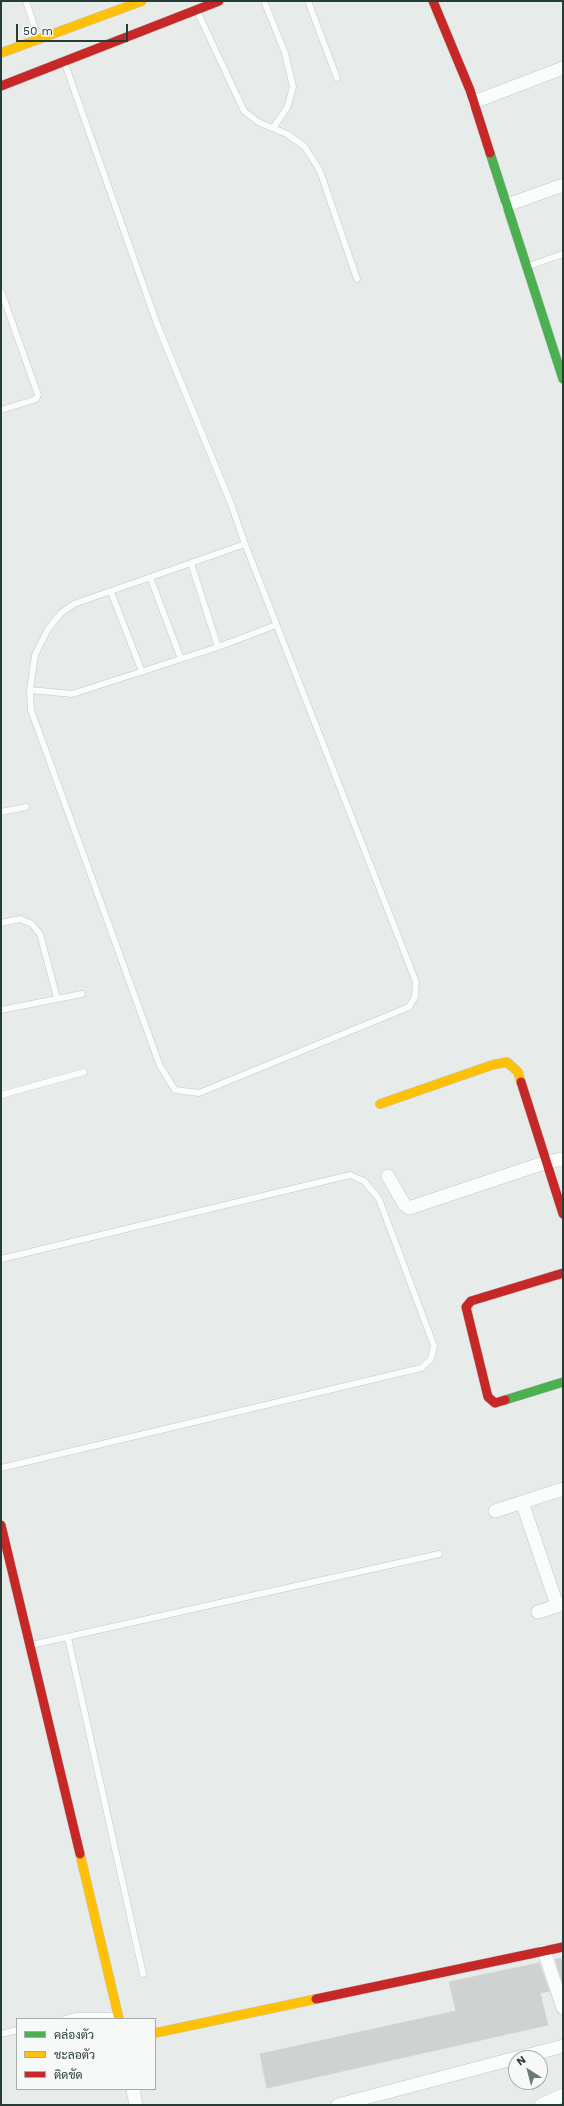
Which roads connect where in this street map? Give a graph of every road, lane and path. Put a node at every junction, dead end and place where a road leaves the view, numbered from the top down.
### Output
1 (26, 1) edge
2 (142, 1) edge
3 (219, 1) edge
4 (264, 1) edge
5 (308, 1) edge
6 (433, 1) edge
7 (122, 5) edge
8 (197, 10) junction
9 (38, 40) junction
10 (1, 53) edge
11 (65, 62) junction
12 (563, 68) edge
13 (337, 78) dead end
14 (1, 86) edge
15 (474, 102) junction
16 (273, 128) junction
17 (563, 185) edge
18 (507, 205) junction
19 (563, 254) edge
20 (527, 267) junction
21 (357, 279) dead end
22 (1, 291) edge
23 (563, 379) edge
24 (1, 410) edge
25 (244, 544) junction
26 (191, 564) junction
27 (150, 577) junction
28 (111, 592) junction
29 (276, 625) junction
30 (218, 648) junction
31 (181, 659) junction
32 (142, 672) junction
33 (30, 690) junction
34 (26, 808) dead end
35 (1, 812) edge
36 (1, 923) edge
37 (82, 994) dead end
38 (58, 998) junction
39 (1, 1010) edge
40 (84, 1072) dead end
41 (1, 1095) edge
42 (380, 1104) dead end
43 (563, 1159) edge
44 (547, 1162) junction
45 (388, 1176) dead end
46 (563, 1214) edge
47 (1, 1259) edge
48 (563, 1273) edge
49 (563, 1382) edge
50 (1, 1468) edge
51 (563, 1489) edge
52 (522, 1502) junction
53 (495, 1511) dead end
54 (1, 1525) edge
55 (439, 1554) dead end
56 (560, 1605) edge
57 (538, 1612) dead end
58 (68, 1638) junction
59 (30, 1646) junction
60 (563, 1947) edge
61 (544, 1951) junction
62 (143, 1974) dead end
63 (563, 2008) edge
64 (118, 2017) edge
65 (69, 2018) edge
66 (16, 2030) edge
67 (156, 2033) edge
68 (1, 2034) edge
69 (563, 2046) edge
70 (548, 2050) edge
71 (508, 2060) edge
72 (133, 2090) edge
73 (563, 2095) edge
74 (136, 2105) edge
75 (338, 2105) edge
76 (541, 2105) edge

1 - 9 lane
2 - 7 street
3 - 8 street
4 - 16 lane
5 - 13 lane
6 - 15 street
7 - 9 street
8 - 11 street
8 - 16 lane
9 - 10 street
11 - 14 street
11 - 25 lane
12 - 15 street
15 - 18 street
16 - 21 lane
17 - 18 street
18 - 20 street
19 - 20 lane
20 - 23 street
22 - 24 lane
25 - 26 lane
25 - 29 lane
26 - 27 lane
26 - 30 lane
27 - 28 lane
27 - 31 lane
28 - 32 lane
28 - 33 lane
29 - 30 lane
29 - 33 lane
30 - 31 lane
31 - 32 lane
32 - 33 lane
34 - 35 lane
36 - 38 lane
37 - 38 lane
38 - 39 lane
40 - 41 lane
42 - 44 street
43 - 44 street
44 - 45 street
44 - 46 street
47 - 50 lane
48 - 49 street
51 - 52 street
52 - 53 street
52 - 56 street
54 - 59 street
55 - 58 lane
56 - 57 street
58 - 59 lane
58 - 62 lane
59 - 64 street
60 - 61 street
61 - 63 street
61 - 67 street
64 - 65 lane
66 - 68 lane
69 - 70 street
71 - 75 street
72 - 74 street
73 - 76 street

